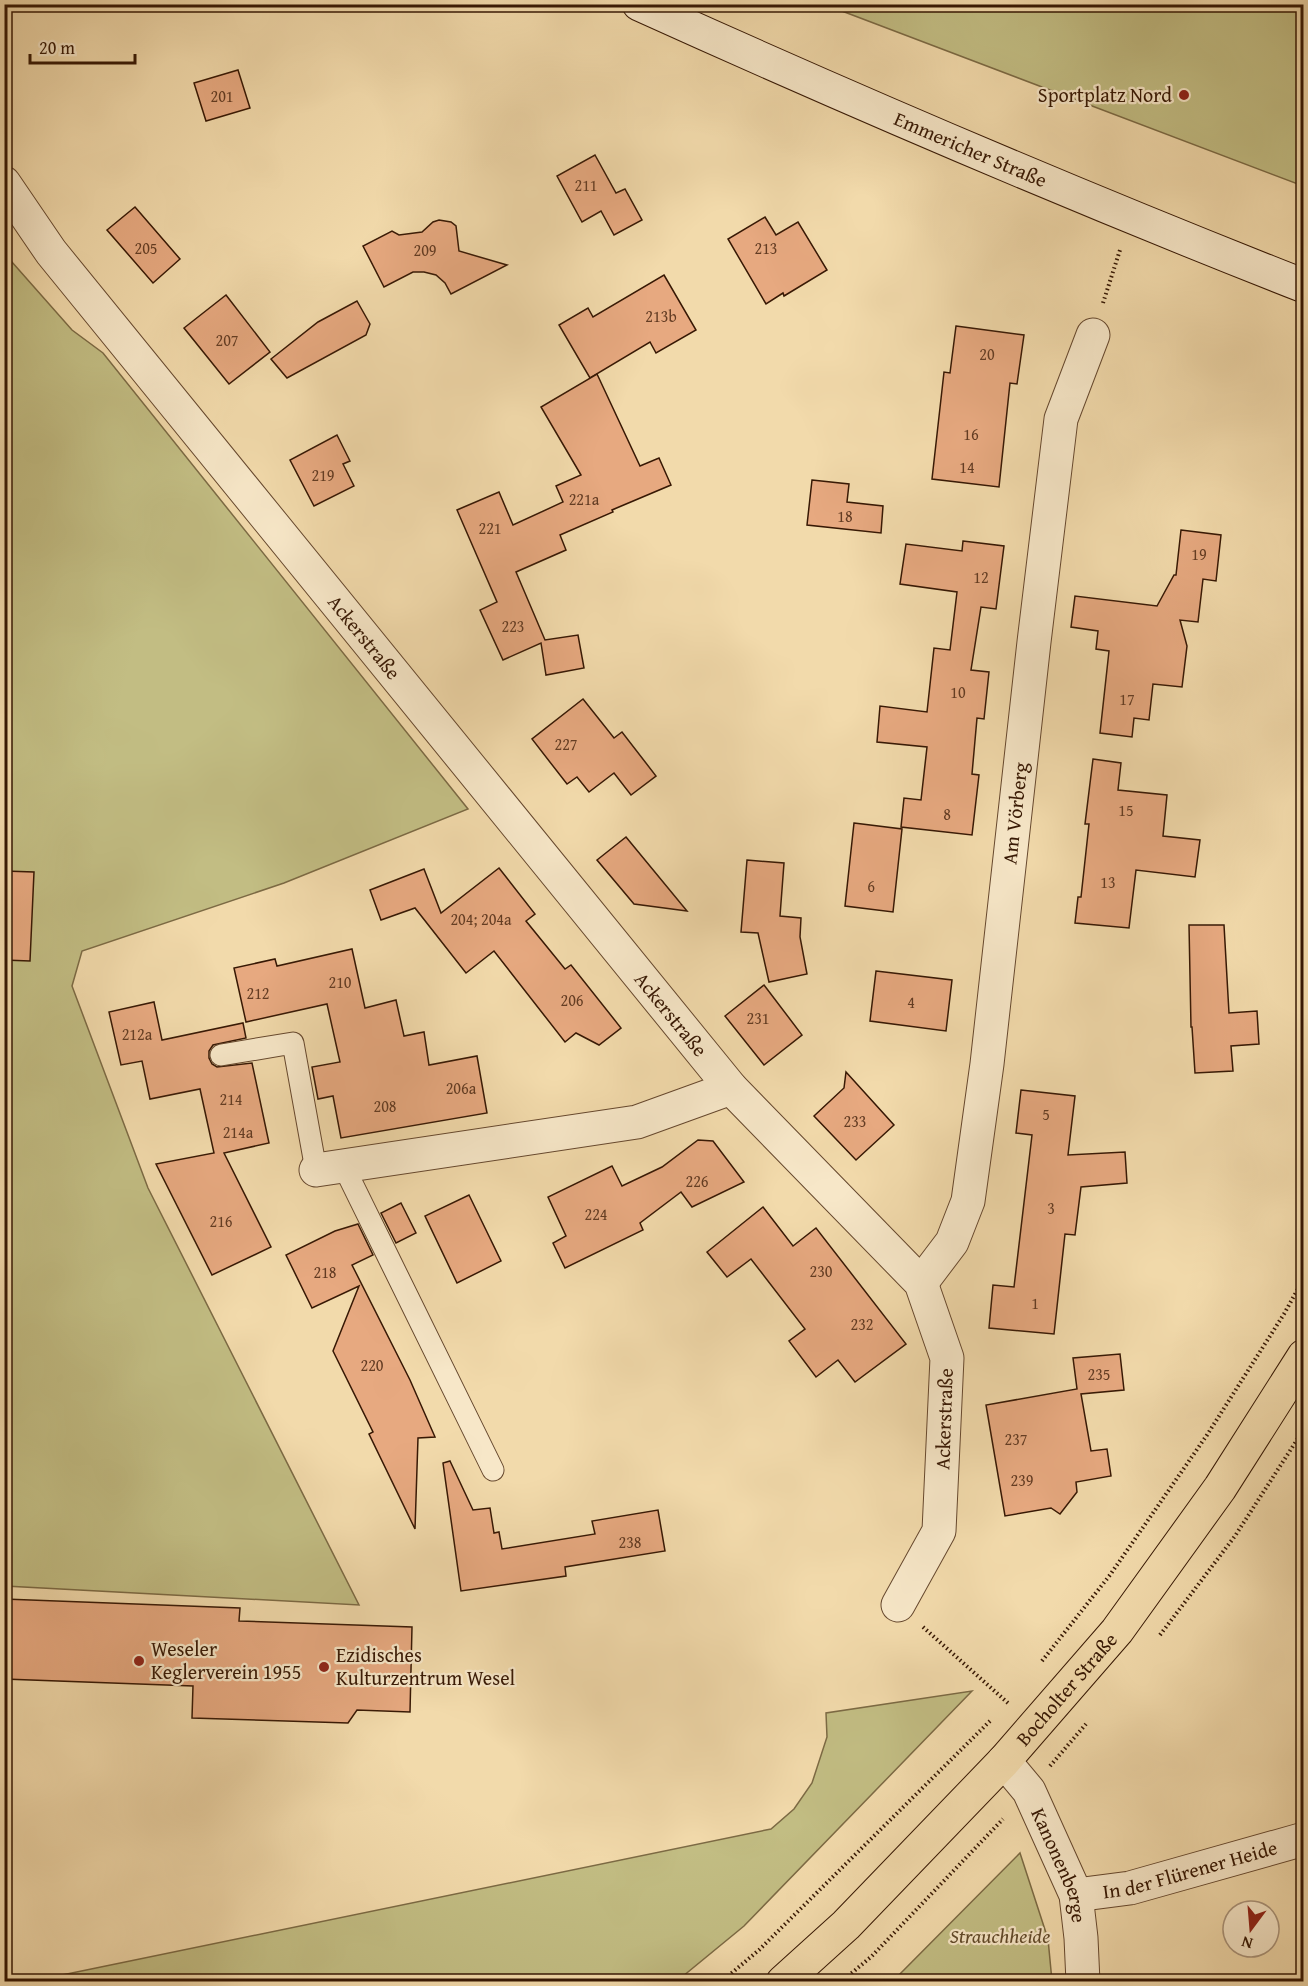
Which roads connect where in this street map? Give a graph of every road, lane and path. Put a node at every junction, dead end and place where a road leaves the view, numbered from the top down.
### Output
1 (639, 4) edge
2 (4, 183) edge
3 (1130, 217) junction
4 (1304, 286) edge
5 (1093, 335) joint
6 (220, 1055) dead end
7 (731, 1088) junction
8 (329, 1168) junction
9 (1304, 1278) edge
10 (921, 1283) junction
11 (1304, 1356) edge
12 (493, 1470) dead end
13 (898, 1605) joint
14 (1038, 1666) dead end
15 (1009, 1702) junction
16 (1000, 1710) dead end
17 (992, 1719) dead end
18 (1004, 1761) junction
19 (1304, 1839) edge
20 (1076, 1895) junction
21 (721, 1982) edge
22 (783, 1982) edge
23 (1083, 1982) edge

1 - 3 street, Emmericher Straße
2 - 7 street, Ackerstraße
3 - 4 street, Emmericher Straße
3 - 5 path
5 - 10 street, Am Vörberg
6 - 8 lane
7 - 8 street
7 - 10 street, Ackerstraße
8 - 12 lane
9 - 14 path
10 - 13 street, Ackerstraße
11 - 18 main road, Bocholter Straße
13 - 15 path
15 - 16 path
15 - 18 path
17 - 21 path
18 - 20 street, Kanonenberge
18 - 22 main road, Bocholter Straße
19 - 20 street, In der Flürener Heide
20 - 23 street, Kanonenberge

